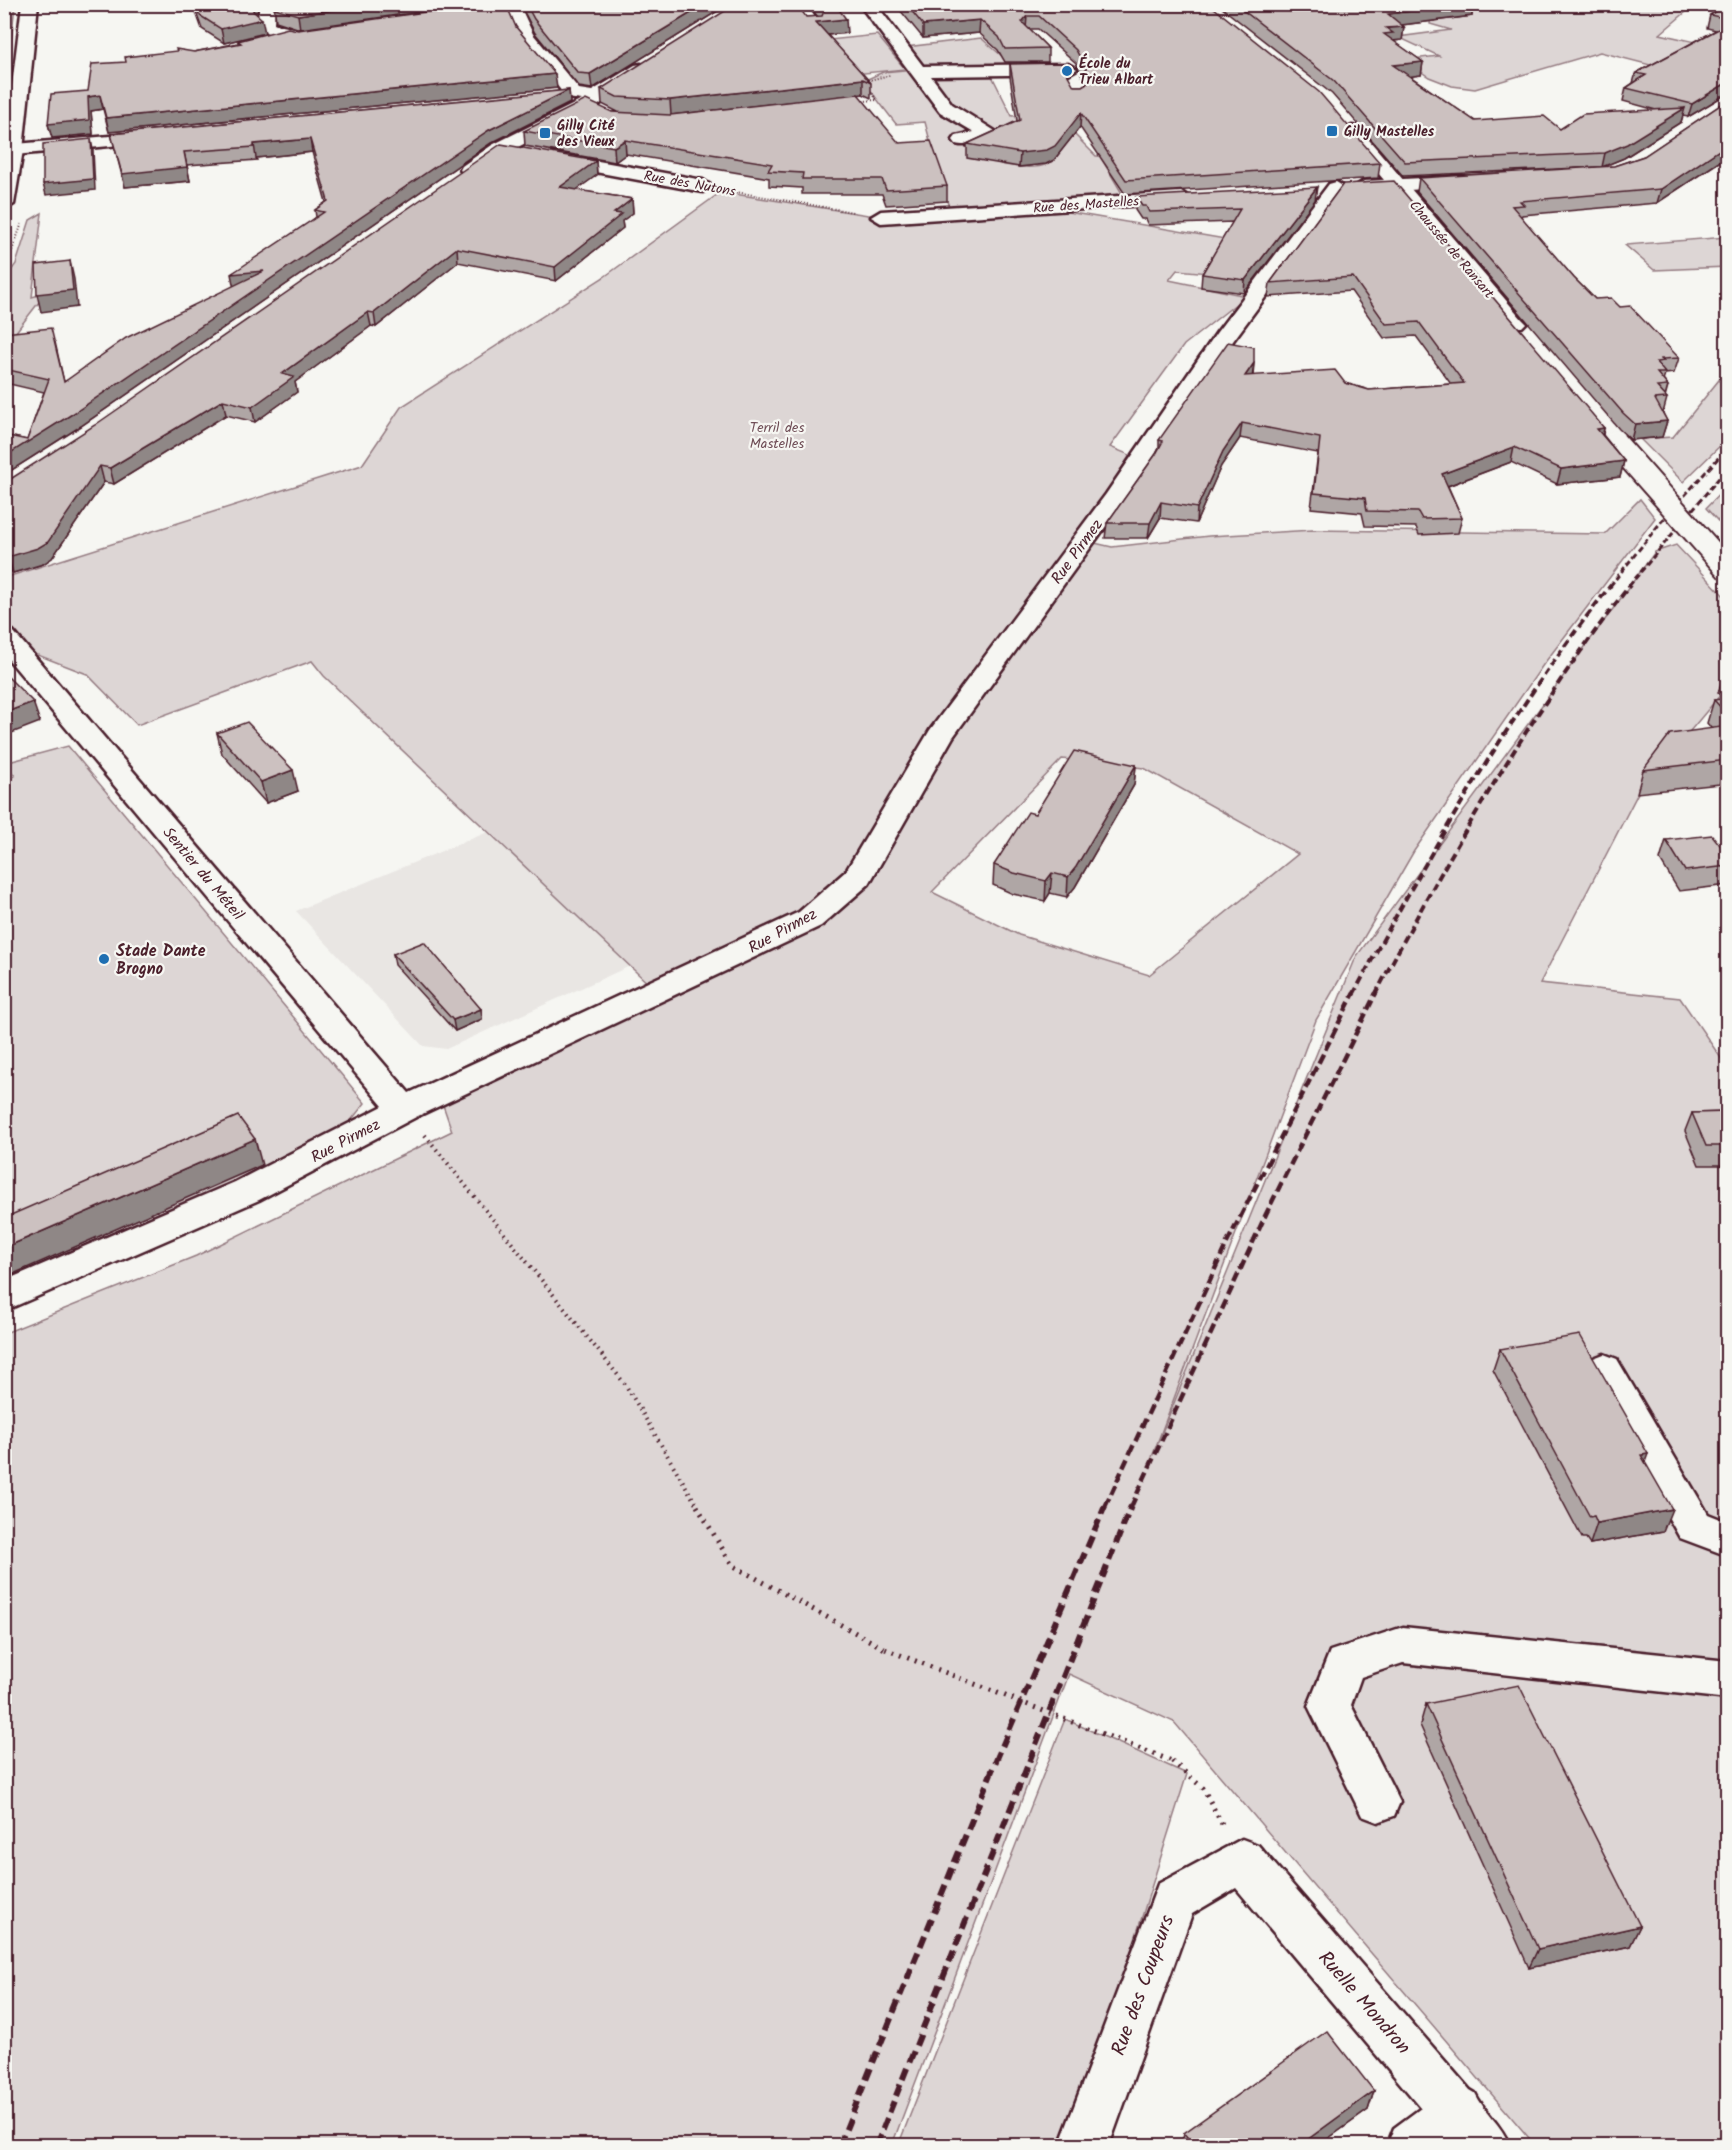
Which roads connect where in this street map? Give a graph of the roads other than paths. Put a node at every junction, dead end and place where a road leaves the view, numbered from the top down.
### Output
1 (30, 4) edge
2 (267, 4) edge
3 (796, 4) edge
4 (867, 4) edge
5 (507, 7) edge
6 (814, 26) edge
7 (336, 31) edge
8 (290, 34) junction
9 (259, 42) edge
10 (1047, 49) edge
11 (655, 61) edge
12 (919, 71) junction
13 (548, 97) edge
14 (585, 99) junction
15 (606, 115) edge
16 (1340, 117) edge
17 (177, 135) edge
18 (962, 141) dead end
19 (499, 149) junction
20 (9, 150) edge
21 (1479, 181) edge
22 (450, 184) edge
23 (703, 186) road end
24 (1399, 186) junction
25 (1196, 197) edge
26 (4, 204) edge
27 (880, 217) road end
28 (1530, 341) edge
29 (1600, 424) edge
30 (1728, 570) edge
31 (4, 637) edge
32 (404, 1109) junction
33 (4, 1297) edge
34 (1604, 1369) dead end
35 (1728, 1539) edge
36 (1728, 1680) edge
37 (1378, 1802) dead end
38 (1242, 1860) joint
39 (1472, 2128) edge
40 (1083, 2145) edge
41 (1412, 2145) edge

1 - 20 street
2 - 8 street
3 - 6 street
4 - 12 street
5 - 14 street
7 - 8 street
8 - 9 street
10 - 12 street
11 - 14 street
12 - 18 street
13 - 14 street
14 - 15 street
14 - 19 street
16 - 24 street, Chaussée de Ransart
17 - 20 street
19 - 22 street
19 - 23 street, Rue des Nutons
20 - 26 street
21 - 24 street
24 - 28 street, Chaussée de Ransart
24 - 32 street, Rue Pirmez
25 - 27 street, Rue des Mastelles
29 - 30 street, bridge
31 - 32 street, Sentier du Méteil
32 - 33 street, Rue Pirmez
34 - 35 street
36 - 37 street
38 - 39 street, Ruelle Mondron
38 - 40 street, Rue des Coupeurs
39 - 41 street

